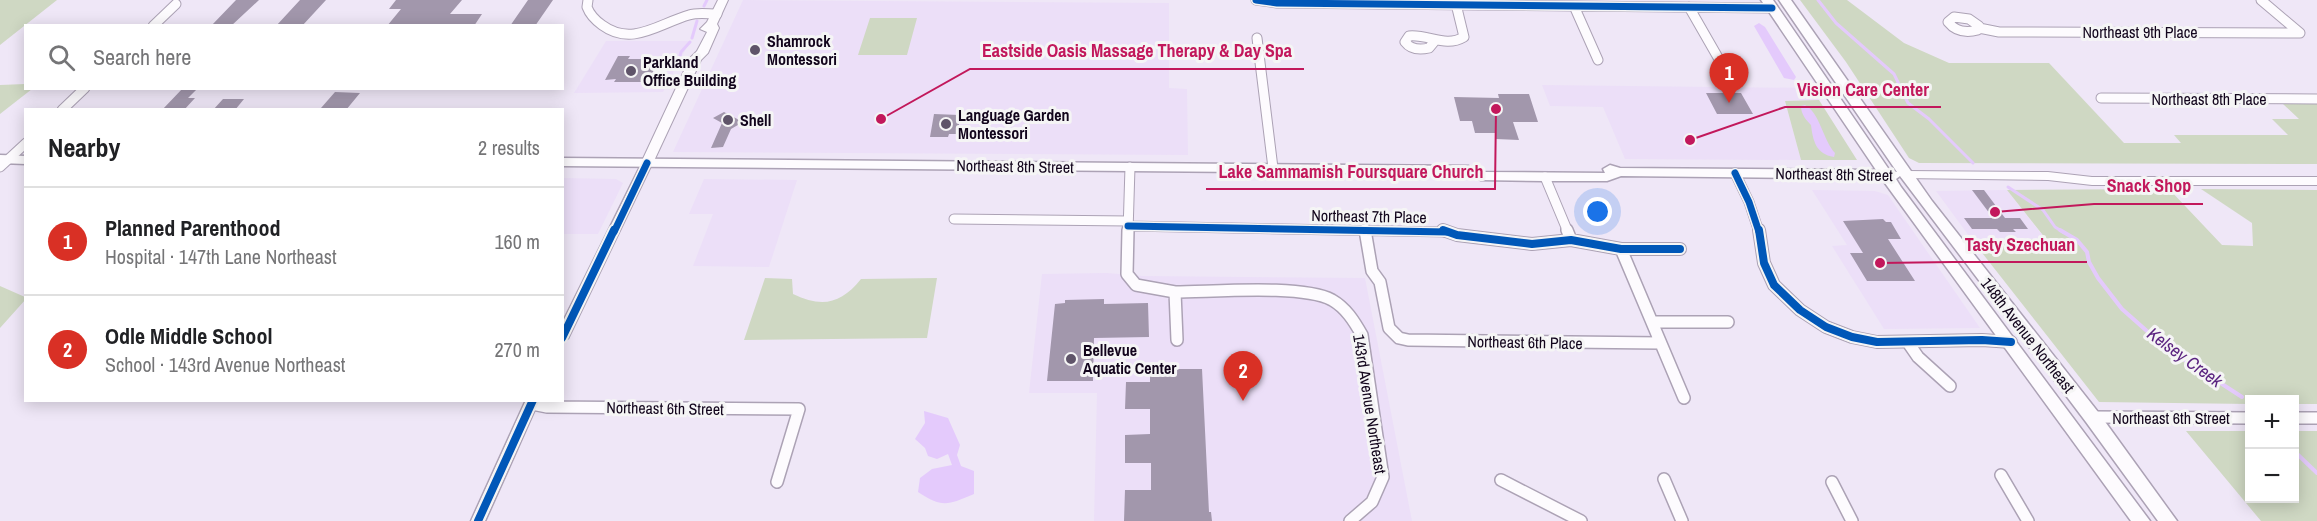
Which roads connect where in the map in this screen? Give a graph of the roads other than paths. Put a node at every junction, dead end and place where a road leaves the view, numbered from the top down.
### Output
1 (588, 0) edge
2 (723, 0) edge
3 (1785, 0) edge
4 (2260, 0) edge
5 (1259, 1) edge
6 (1455, 2) edge
7 (1587, 3) edge
8 (176, 4) dead end
9 (1769, 4) edge
10 (1574, 6) junction
11 (1689, 7) junction
12 (714, 19) junction
13 (155, 24) edge
14 (1979, 28) dead end
15 (1788, 31) junction
16 (1257, 38) dead end
17 (1434, 42) dead end
18 (1822, 53) junction
19 (1598, 60) dead end
20 (1720, 61) dead end
21 (83, 90) edge
22 (2101, 98) dead end
23 (2317, 99) edge
24 (64, 108) edge
25 (24, 145) edge
26 (24, 160) edge
27 (3, 162) edge
28 (564, 162) edge
29 (647, 163) junction
30 (1130, 167) junction
31 (1273, 168) junction
32 (1468, 170) junction
33 (1619, 172) junction
34 (1735, 173) junction
35 (2317, 173) edge
36 (1906, 175) junction
37 (1886, 176) junction
38 (2048, 176) junction
39 (1545, 177) junction
40 (2317, 181) edge
41 (954, 219) dead end
42 (1128, 224) junction
43 (1365, 229) junction
44 (1571, 240) junction
45 (1620, 249) junction
46 (1680, 249) dead end
47 (1175, 292) junction
48 (1992, 317) junction
49 (1652, 322) junction
50 (1728, 322) dead end
51 (564, 334) edge
52 (1177, 340) dead end
53 (2011, 342) junction
54 (1660, 344) junction
55 (1909, 344) junction
56 (2042, 353) junction
57 (1950, 386) dead end
58 (1684, 398) dead end
59 (533, 402) edge
60 (2092, 417) junction
61 (2245, 418) edge
62 (2299, 418) edge
63 (2317, 418) edge
64 (2001, 475) dead end
65 (1664, 479) dead end
66 (1501, 480) dead end
67 (777, 482) dead end
68 (1832, 482) dead end
69 (478, 521) edge
70 (1350, 521) edge
71 (1581, 521) edge
72 (1682, 521) edge
73 (1852, 521) edge
74 (2028, 521) edge
75 (2141, 521) edge
76 (2168, 521) edge

1 - 12 street
2 - 12 main road
3 - 18 main road, 148th Avenue Northeast
4 - 14 street, Northeast 9th Place
5 - 6 street
6 - 10 street
6 - 17 street
7 - 10 street
7 - 11 street
8 - 13 street
9 - 11 street
9 - 15 main road, 148th Avenue Northeast
10 - 19 street
11 - 20 street
12 - 29 main road
15 - 18 main road
15 - 37 main road, 148th Avenue Northeast
16 - 31 street
18 - 36 main road, 148th Avenue Northeast
21 - 24 street
22 - 23 street, Northeast 8th Place
25 - 27 street
26 - 27 main road
28 - 29 main road, Northeast 8th Street
29 - 30 main road, Northeast 8th Street
29 - 51 street
30 - 31 main road, Northeast 8th Street
30 - 42 street, 143rd Avenue Northeast
31 - 32 main road, Northeast 8th Street
32 - 33 main road, Northeast 8th Street
32 - 39 main road, Northeast 8th Street
33 - 34 main road, Northeast 8th Street
33 - 39 main road, Northeast 8th Street
34 - 37 main road, Northeast 8th Street
34 - 55 street
35 - 38 main road, Northeast 8th Street
36 - 37 main road, Northeast 8th Street
36 - 38 main road, Northeast 8th Street
36 - 56 main road, 148th Avenue Northeast
37 - 48 main road, 148th Avenue Northeast
38 - 40 main road, Northeast 8th Street
39 - 44 street
41 - 42 street, Northeast 7th Place
42 - 43 street, Northeast 7th Place
42 - 47 street, 143rd Avenue Northeast
43 - 44 street, Northeast 7th Place
43 - 54 street, Northeast 6th Place
44 - 45 street, Northeast 7th Place
45 - 46 street, Northeast 7th Place
45 - 49 street
47 - 52 street
47 - 70 street, 143rd Avenue Northeast
48 - 53 main road, 148th Avenue Northeast
48 - 56 main road
49 - 50 street
49 - 54 street
53 - 55 street
53 - 75 main road, 148th Avenue Northeast
54 - 58 street
55 - 57 street
56 - 60 main road, 148th Avenue Northeast
59 - 67 street, Northeast 6th Street
59 - 69 street
60 - 61 street, Northeast 6th Street
60 - 76 main road, 148th Avenue Northeast
62 - 63 street
64 - 74 street
65 - 72 street
66 - 71 street
68 - 73 street

